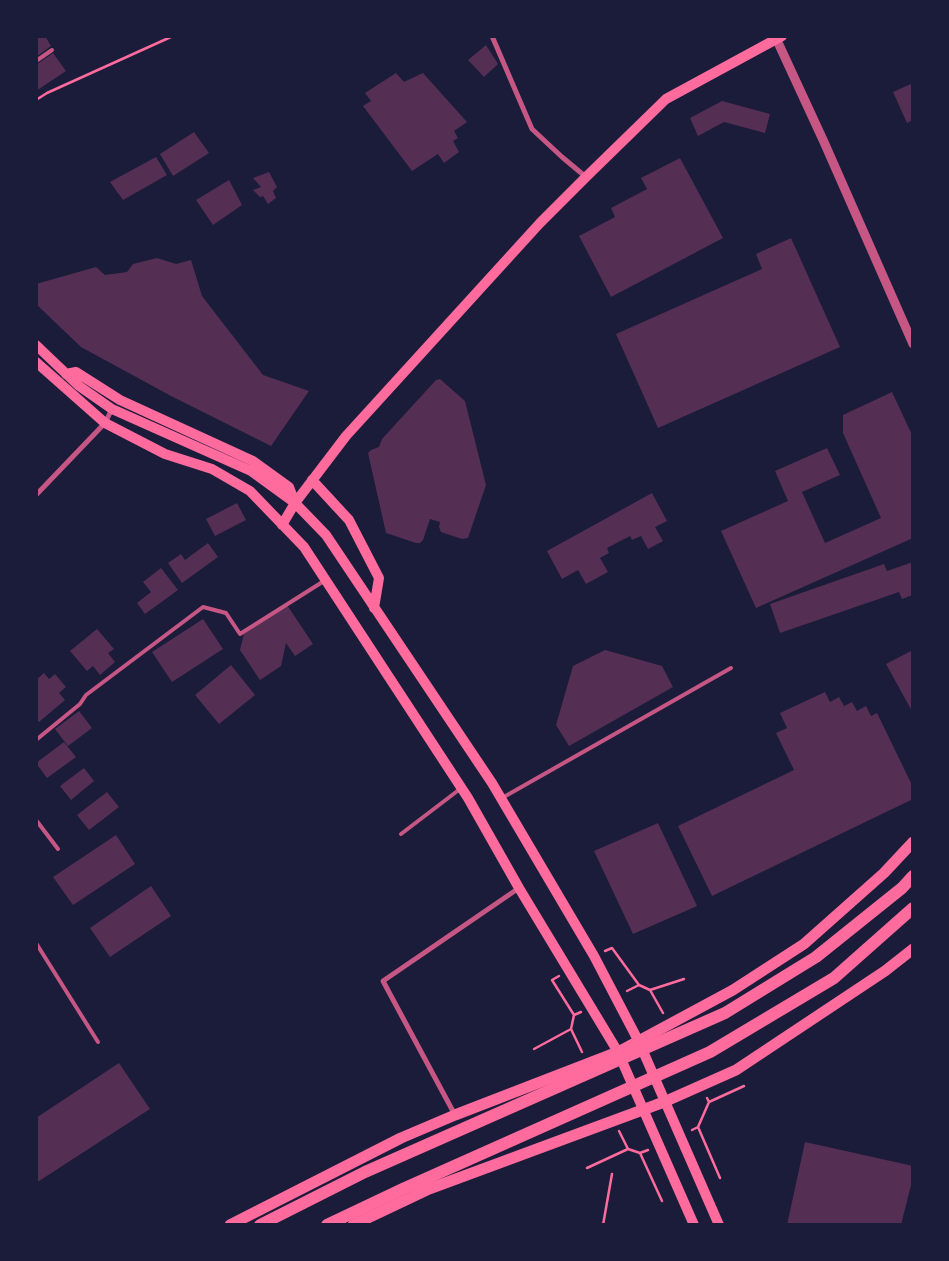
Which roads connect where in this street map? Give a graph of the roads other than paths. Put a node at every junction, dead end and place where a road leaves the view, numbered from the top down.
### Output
1 (492, 36) edge
2 (778, 37) edge
3 (52, 50) dead end
4 (36, 60) edge
5 (586, 177) junction
6 (913, 344) edge
7 (36, 345) edge
8 (36, 362) edge
9 (66, 374) junction
10 (112, 410) junction
11 (105, 423) junction
12 (312, 480) junction
13 (36, 494) edge
14 (295, 504) junction
15 (282, 525) junction
16 (326, 580) junction
17 (374, 608) junction
18 (730, 668) dead end
19 (36, 740) edge
20 (461, 788) junction
21 (502, 798) junction
22 (36, 820) edge
23 (401, 834) dead end
24 (913, 842) edge
25 (58, 848) dead end
26 (913, 876) edge
27 (519, 888) junction
28 (913, 908) edge
29 (36, 943) edge
30 (913, 949) edge
31 (98, 1042) dead end
32 (639, 1042) junction
33 (618, 1052) junction
34 (664, 1102) junction
35 (643, 1109) junction
36 (455, 1115) junction
37 (230, 1225) edge
38 (260, 1225) edge
39 (327, 1225) edge
40 (352, 1225) edge
41 (694, 1225) edge
42 (719, 1225) edge

1 - 5 street
2 - 5 main road
2 - 6 street
3 - 4 lane
5 - 12 main road
7 - 9 main road
8 - 11 main road
9 - 10 main road
9 - 14 main road
10 - 11 street
10 - 14 main road
11 - 13 street
11 - 15 main road
12 - 14 main road
12 - 17 main road
14 - 15 main road
14 - 17 main road
15 - 16 main road
16 - 19 lane
16 - 20 main road
17 - 21 main road
18 - 21 lane
20 - 23 lane
20 - 27 main road
21 - 32 main road
22 - 25 lane
24 - 32 main road
26 - 38 highway
27 - 33 main road
27 - 36 street
28 - 39 highway
29 - 31 lane
30 - 34 main road
32 - 33 main road
32 - 34 main road
33 - 35 main road
33 - 36 main road
34 - 35 main road
34 - 42 main road
35 - 40 main road
35 - 41 main road
36 - 37 main road

